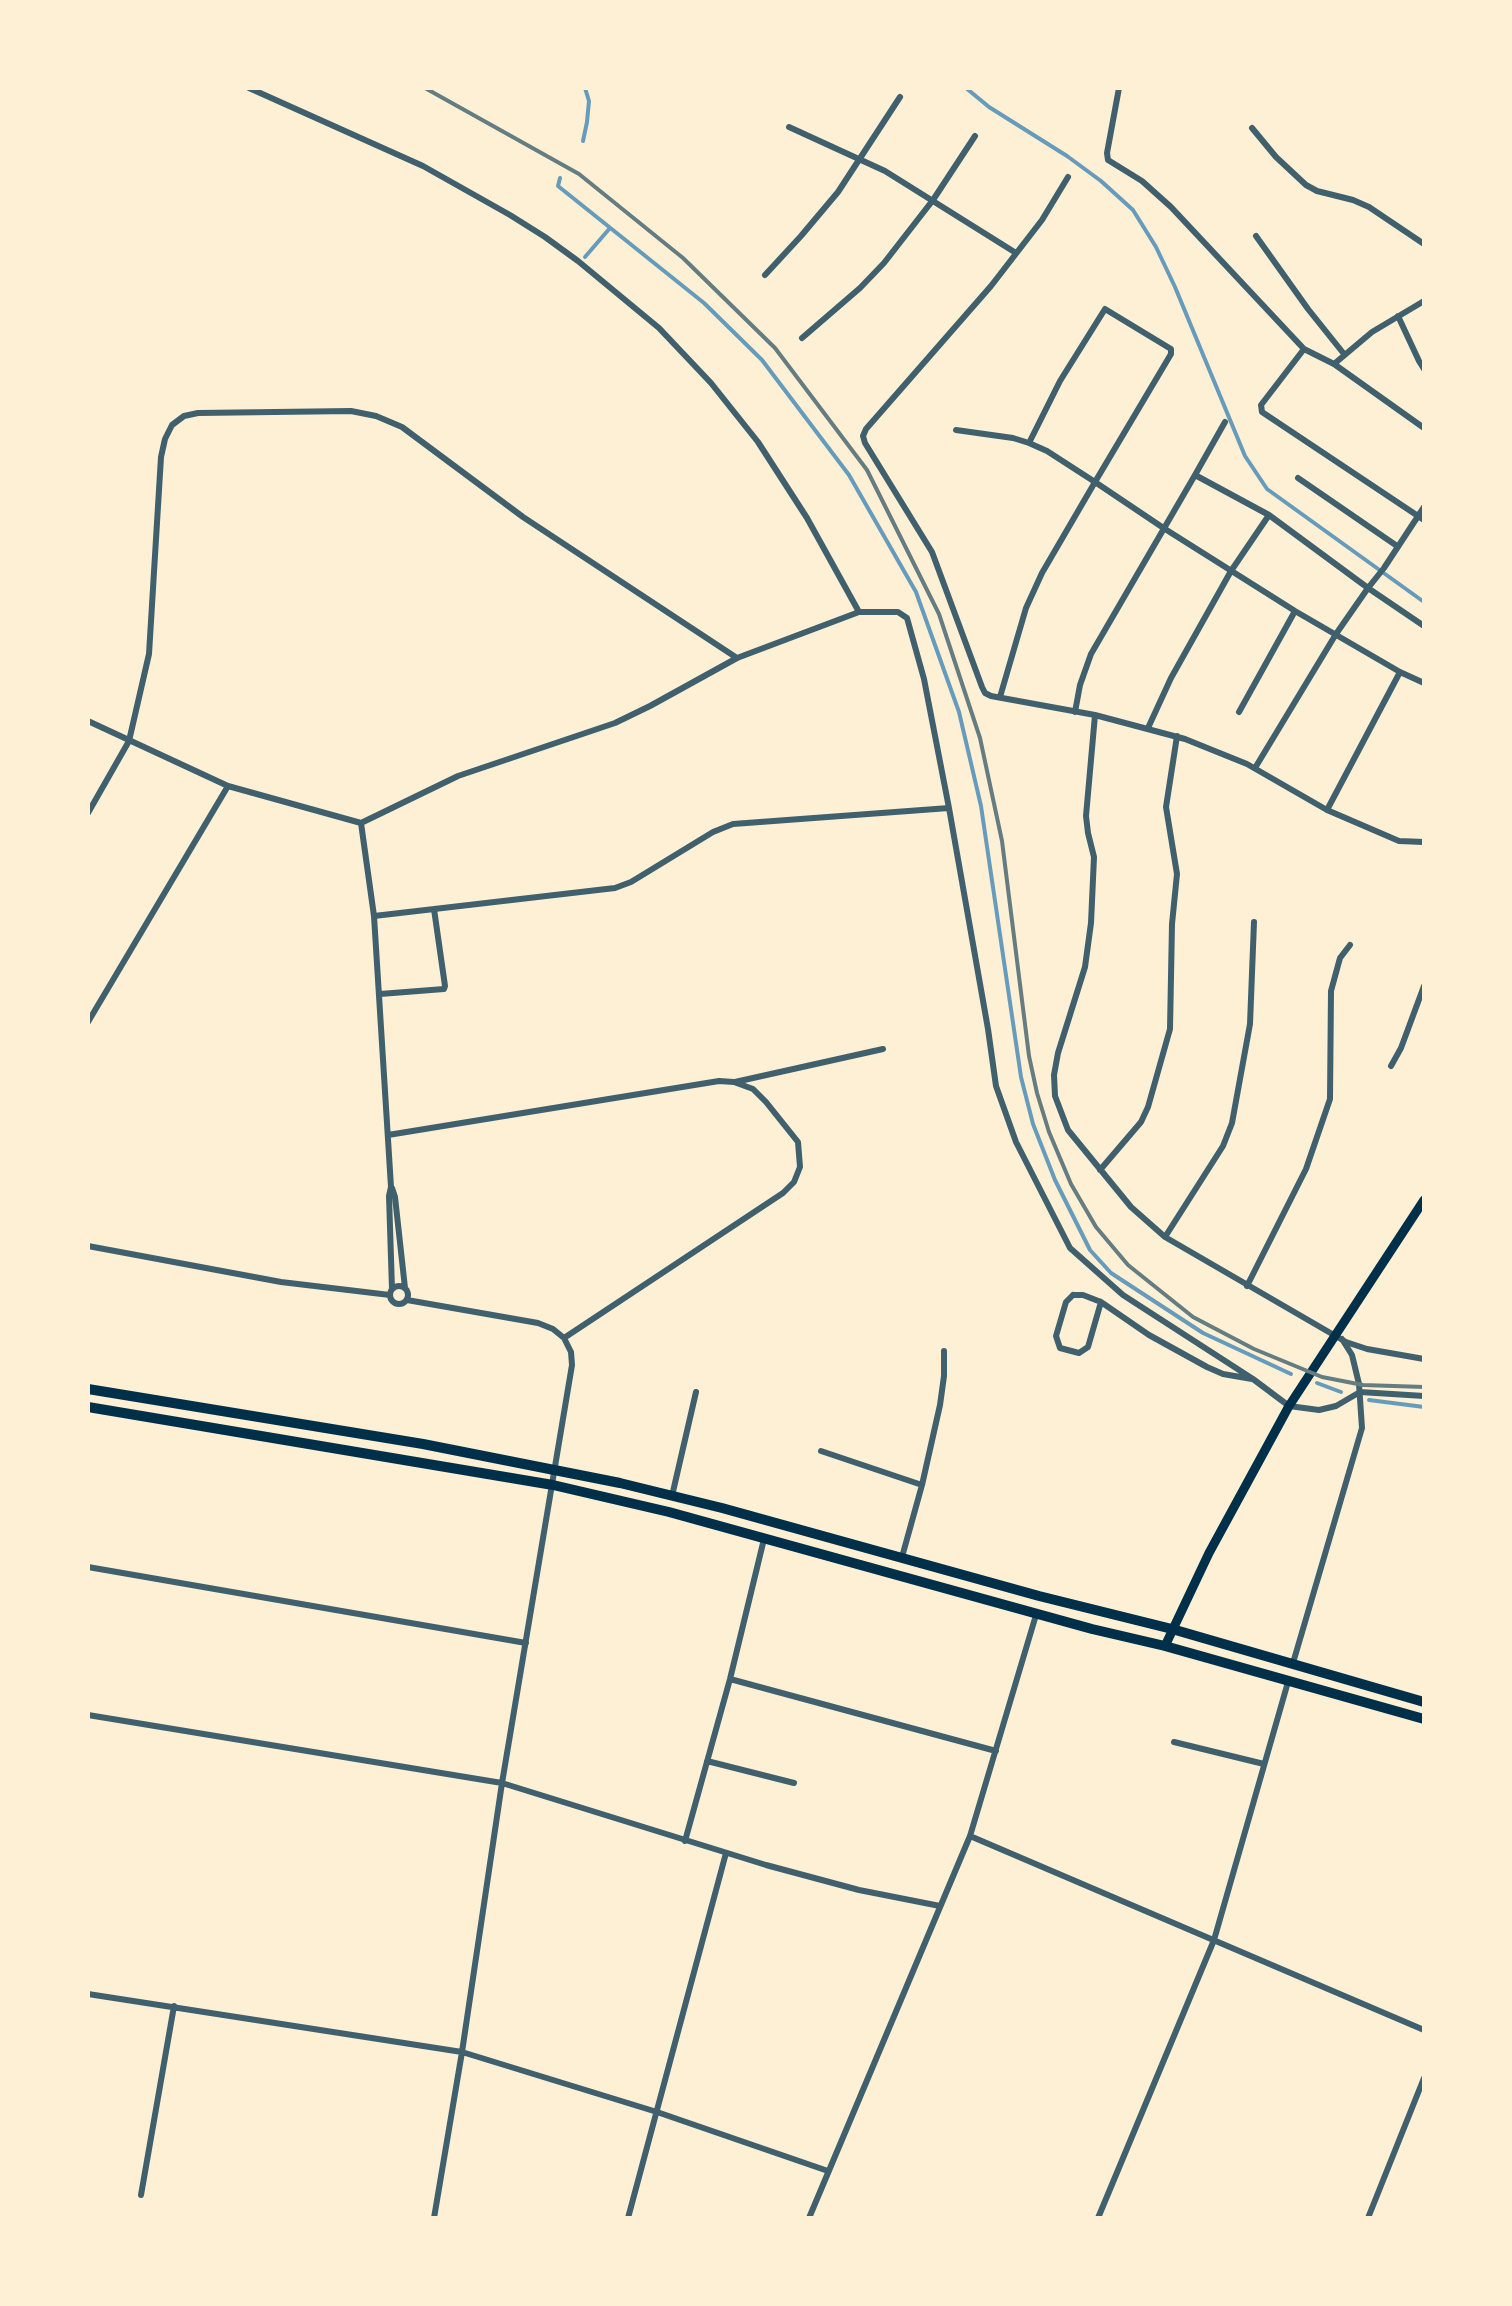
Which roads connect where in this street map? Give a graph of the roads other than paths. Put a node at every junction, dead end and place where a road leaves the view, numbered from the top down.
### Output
1 (250, 88) edge
2 (1119, 88) edge
3 (900, 97) dead end
4 (789, 127) dead end
5 (1252, 128) dead end
6 (975, 136) dead end
7 (860, 159) junction
8 (1068, 177) dead end
9 (933, 200) junction
10 (1256, 236) dead end
11 (1424, 244) edge
12 (1016, 253) junction
13 (764, 275) dead end
14 (1424, 300) edge
15 (1398, 316) junction
16 (802, 338) dead end
17 (1304, 350) junction
18 (1344, 354) junction
19 (1334, 364) junction
20 (1424, 369) edge
21 (1225, 422) dead end
22 (1424, 428) edge
23 (956, 430) dead end
24 (1030, 443) junction
25 (1195, 475) junction
26 (1298, 478) dead end
27 (1095, 482) junction
28 (1424, 506) edge
29 (1268, 515) junction
30 (1421, 518) edge
31 (1165, 530) junction
32 (1397, 546) junction
33 (1230, 571) junction
34 (1368, 588) junction
35 (1295, 610) junction
36 (859, 612) junction
37 (1424, 626) edge
38 (1336, 634) junction
39 (736, 658) junction
40 (1400, 672) junction
41 (1424, 684) edge
42 (1000, 697) junction
43 (1075, 712) junction
44 (1239, 712) dead end
45 (1095, 715) junction
46 (88, 721) edge
47 (1148, 728) junction
48 (1177, 736) junction
49 (129, 741) junction
50 (1255, 768) junction
51 (228, 786) junction
52 (949, 808) junction
53 (1327, 810) junction
54 (88, 813) edge
55 (361, 823) junction
56 (1424, 832) edge
57 (1423, 841) edge
58 (434, 909) junction
59 (374, 916) junction
60 (1254, 922) dead end
61 (1350, 944) dead end
62 (1424, 986) edge
63 (380, 994) junction
64 (1420, 1007) edge
65 (88, 1022) edge
66 (883, 1050) dead end
67 (1392, 1066) dead end
68 (734, 1082) junction
69 (388, 1135) junction
70 (1100, 1170) junction
71 (391, 1187) junction
72 (1424, 1200) edge
73 (1165, 1237) junction
74 (88, 1246) edge
75 (1248, 1286) junction
76 (405, 1288) junction
77 (391, 1292) junction
78 (407, 1300) junction
79 (1101, 1302) junction
80 (1338, 1336) junction
81 (564, 1338) junction
82 (944, 1351) dead end
83 (1424, 1359) edge
84 (1253, 1379) junction
85 (88, 1389) edge
86 (696, 1392) dead end
87 (1360, 1392) junction
88 (1424, 1396) edge
89 (1289, 1406) junction
90 (88, 1407) edge
91 (821, 1451) dead end
92 (556, 1468) junction
93 (553, 1485) junction
94 (922, 1486) junction
95 (672, 1496) junction
96 (764, 1538) junction
97 (902, 1558) junction
98 (88, 1567) edge
99 (1036, 1614) junction
100 (1172, 1630) junction
101 (526, 1643) junction
102 (1165, 1646) junction
103 (1292, 1664) junction
104 (730, 1679) junction
105 (1288, 1682) junction
106 (1424, 1702) edge
107 (88, 1715) edge
108 (1424, 1720) edge
109 (1174, 1742) dead end
110 (996, 1750) junction
111 (708, 1761) junction
112 (1264, 1764) junction
113 (502, 1783) junction
114 (794, 1783) dead end
115 (970, 1836) junction
116 (685, 1841) junction
117 (726, 1853) junction
118 (940, 1906) junction
119 (1214, 1940) junction
120 (88, 1994) edge
121 (174, 2006) junction
122 (1424, 2030) edge
123 (462, 2052) junction
124 (1424, 2078) edge
125 (657, 2112) junction
126 (828, 2170) junction
127 (141, 2195) dead end
128 (434, 2218) edge
129 (628, 2218) edge
130 (809, 2218) edge
131 (1098, 2218) edge
132 (1368, 2218) edge

1 - 36 street
2 - 17 street
3 - 7 street
4 - 7 street
5 - 11 street
6 - 9 street
7 - 9 street
7 - 13 street
8 - 12 street
9 - 12 street
9 - 16 street
10 - 18 street
12 - 42 street
14 - 15 street
15 - 18 street
15 - 20 street
17 - 19 street
17 - 30 street
18 - 19 street
19 - 22 street
21 - 25 street
23 - 24 street
24 - 27 street
24 - 27 street
25 - 29 street
25 - 31 street
26 - 32 street
27 - 31 street
27 - 42 street
28 - 30 street
29 - 33 street
29 - 34 street
30 - 32 street
31 - 33 street
31 - 43 street
32 - 34 street
33 - 35 street
33 - 47 street
34 - 37 street
34 - 38 street
35 - 38 street
35 - 44 street
36 - 39 street
36 - 52 street
38 - 40 street
38 - 50 street
39 - 49 street
39 - 55 street
40 - 41 street
40 - 53 street
42 - 43 street
43 - 45 street
45 - 47 street
45 - 70 street
46 - 49 street
47 - 48 street
48 - 50 street
48 - 70 street
49 - 51 street
49 - 54 street
50 - 53 street
51 - 55 street
51 - 65 street
52 - 58 street
52 - 84 street
53 - 57 street
55 - 59 street
56 - 57 street
58 - 59 street
58 - 63 street
59 - 63 street
60 - 73 street
61 - 75 street
62 - 64 street
63 - 69 street
64 - 67 street
66 - 68 street
68 - 69 street
68 - 81 street
69 - 71 street
70 - 73 street
71 - 76 street
71 - 77 street
72 - 80 main road
73 - 75 street
74 - 77 street
75 - 80 street
76 - 77 street
76 - 78 street
77 - 78 street
78 - 81 street
79 - 79 street
79 - 84 street
80 - 83 street
80 - 87 street
80 - 89 main road
81 - 92 street
82 - 94 street
84 - 89 street
85 - 92 main road
86 - 95 street
87 - 88 street
87 - 89 street
87 - 103 street
89 - 100 main road
90 - 93 main road
91 - 94 street
92 - 93 street
92 - 95 main road
93 - 96 main road
93 - 101 street
94 - 97 street
95 - 97 main road
96 - 99 main road
96 - 104 street
97 - 100 main road
98 - 101 street
99 - 102 main road
99 - 110 street
100 - 102 main road
100 - 103 main road
101 - 113 street
102 - 105 main road
103 - 106 main road
104 - 110 street
104 - 111 street
105 - 108 main road
105 - 112 street
107 - 113 street
109 - 112 street
110 - 115 street
111 - 114 street
111 - 116 street
112 - 119 street
113 - 116 street
113 - 123 street
115 - 118 street
115 - 119 street
116 - 117 street
117 - 118 street
117 - 125 street
118 - 126 street
119 - 122 street
119 - 131 street
120 - 121 street
121 - 123 street
121 - 127 street
123 - 125 street
123 - 128 street
124 - 132 street
125 - 126 street
125 - 129 street
126 - 130 street

